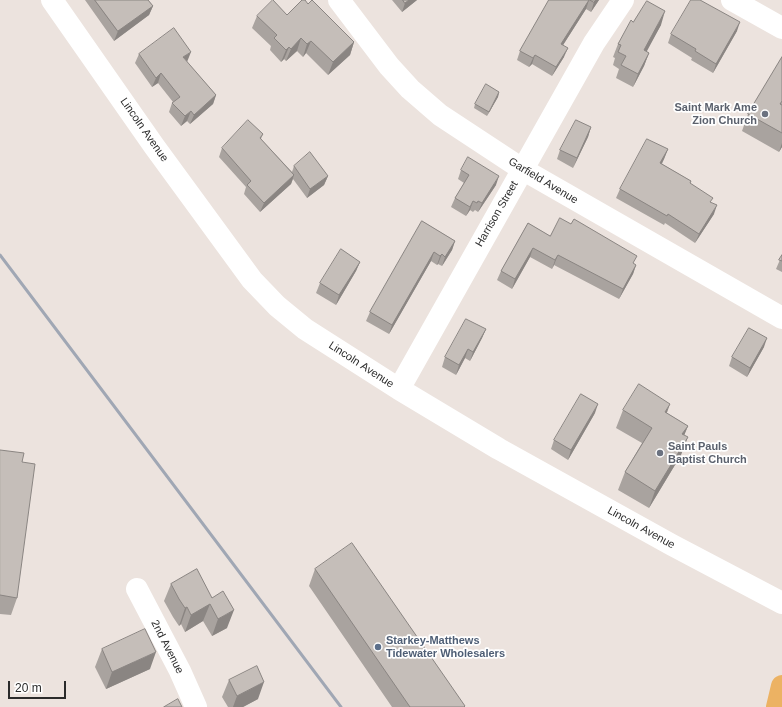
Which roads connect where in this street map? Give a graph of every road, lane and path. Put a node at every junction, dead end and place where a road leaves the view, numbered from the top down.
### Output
1 (52, 0) edge
2 (339, 0) edge
3 (623, 0) edge
4 (732, 0) edge
5 (782, 28) edge
6 (522, 170) junction
7 (782, 318) edge
8 (399, 390) junction
9 (137, 588) dead end
10 (782, 603) edge
11 (782, 686) edge
12 (196, 707) edge
13 (777, 707) edge

1 - 8 street, Lincoln Avenue
2 - 6 street, Garfield Avenue
3 - 6 street, Harrison Street
4 - 5 street
6 - 7 street, Garfield Avenue
6 - 8 street, Harrison Street
8 - 10 street, Lincoln Avenue
9 - 12 street, 2nd Avenue
11 - 13 main road

